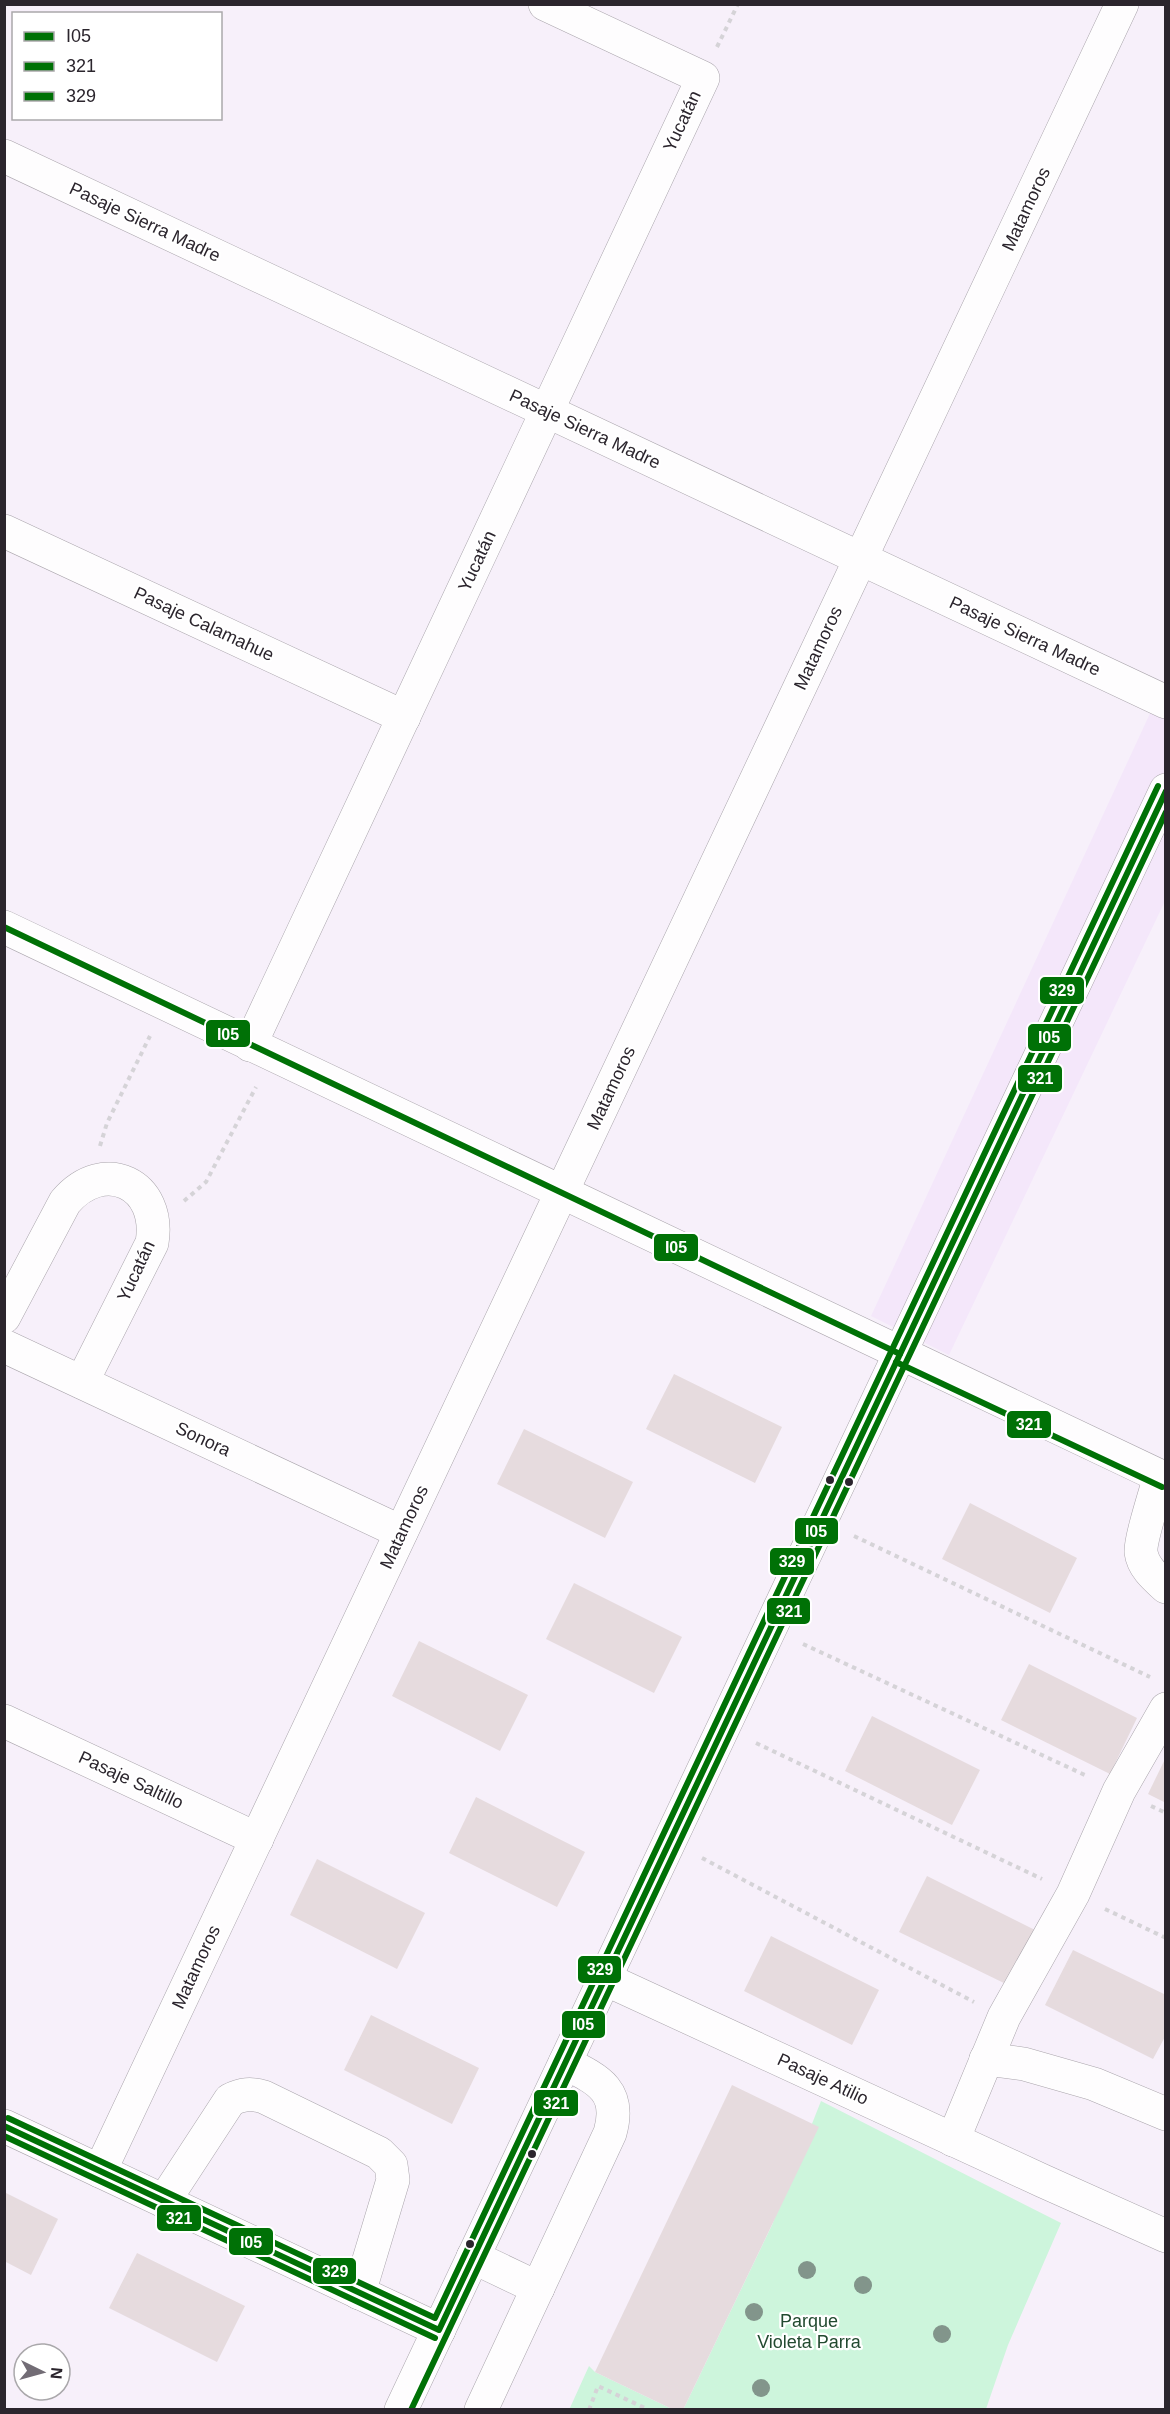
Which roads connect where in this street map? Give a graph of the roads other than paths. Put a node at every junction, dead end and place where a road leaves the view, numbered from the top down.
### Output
1 (545, 4) edge
2 (1122, 4) edge
3 (4, 156) edge
4 (547, 411) junction
5 (4, 531) edge
6 (861, 559) junction
7 (1166, 702) edge
8 (404, 717) junction
9 (1166, 790) edge
10 (4, 927) edge
11 (261, 1050) junction
12 (562, 1193) junction
13 (4, 1317) edge
14 (4, 1346) edge
15 (900, 1354) junction
16 (82, 1382) junction
17 (1163, 1478) edge
18 (401, 1532) junction
19 (1166, 1587) edge
20 (1160, 1694) edge
21 (4, 1721) edge
22 (257, 1839) junction
23 (603, 1978) junction
24 (986, 2060) junction
25 (565, 2063) junction
26 (1166, 2114) edge
27 (4, 2126) edge
28 (953, 2140) junction
29 (100, 2171) junction
30 (164, 2201) junction
31 (1166, 2236) edge
32 (474, 2256) junction
33 (538, 2288) junction
34 (359, 2293) junction
35 (438, 2330) junction
36 (401, 2409) edge
37 (482, 2409) edge

1 - 4 street, Yucatán
2 - 6 street, Matamoros
3 - 4 street, Pasaje Sierra Madre
4 - 6 street, Pasaje Sierra Madre
4 - 8 street, Yucatán
5 - 8 street, Pasaje Calamahue
6 - 7 street, Pasaje Sierra Madre
6 - 12 street, Matamoros
8 - 11 street, Yucatán
9 - 15 street
10 - 11 street
11 - 12 street
12 - 15 street
12 - 18 street, Matamoros
13 - 16 street, Yucatán
14 - 16 street, Sonora
15 - 17 street
15 - 23 street
16 - 18 street, Sonora
17 - 19 street
18 - 22 street, Matamoros
20 - 24 street
21 - 22 street, Pasaje Saltillo
22 - 29 street, Matamoros
23 - 25 street
23 - 28 street, Pasaje Atilio
24 - 26 street
24 - 28 street
25 - 32 street
25 - 33 street
27 - 29 street
28 - 31 street, Pasaje Atilio
29 - 30 street
30 - 34 street
30 - 34 street
32 - 33 street
32 - 35 street
33 - 37 street
34 - 35 street
35 - 36 street

